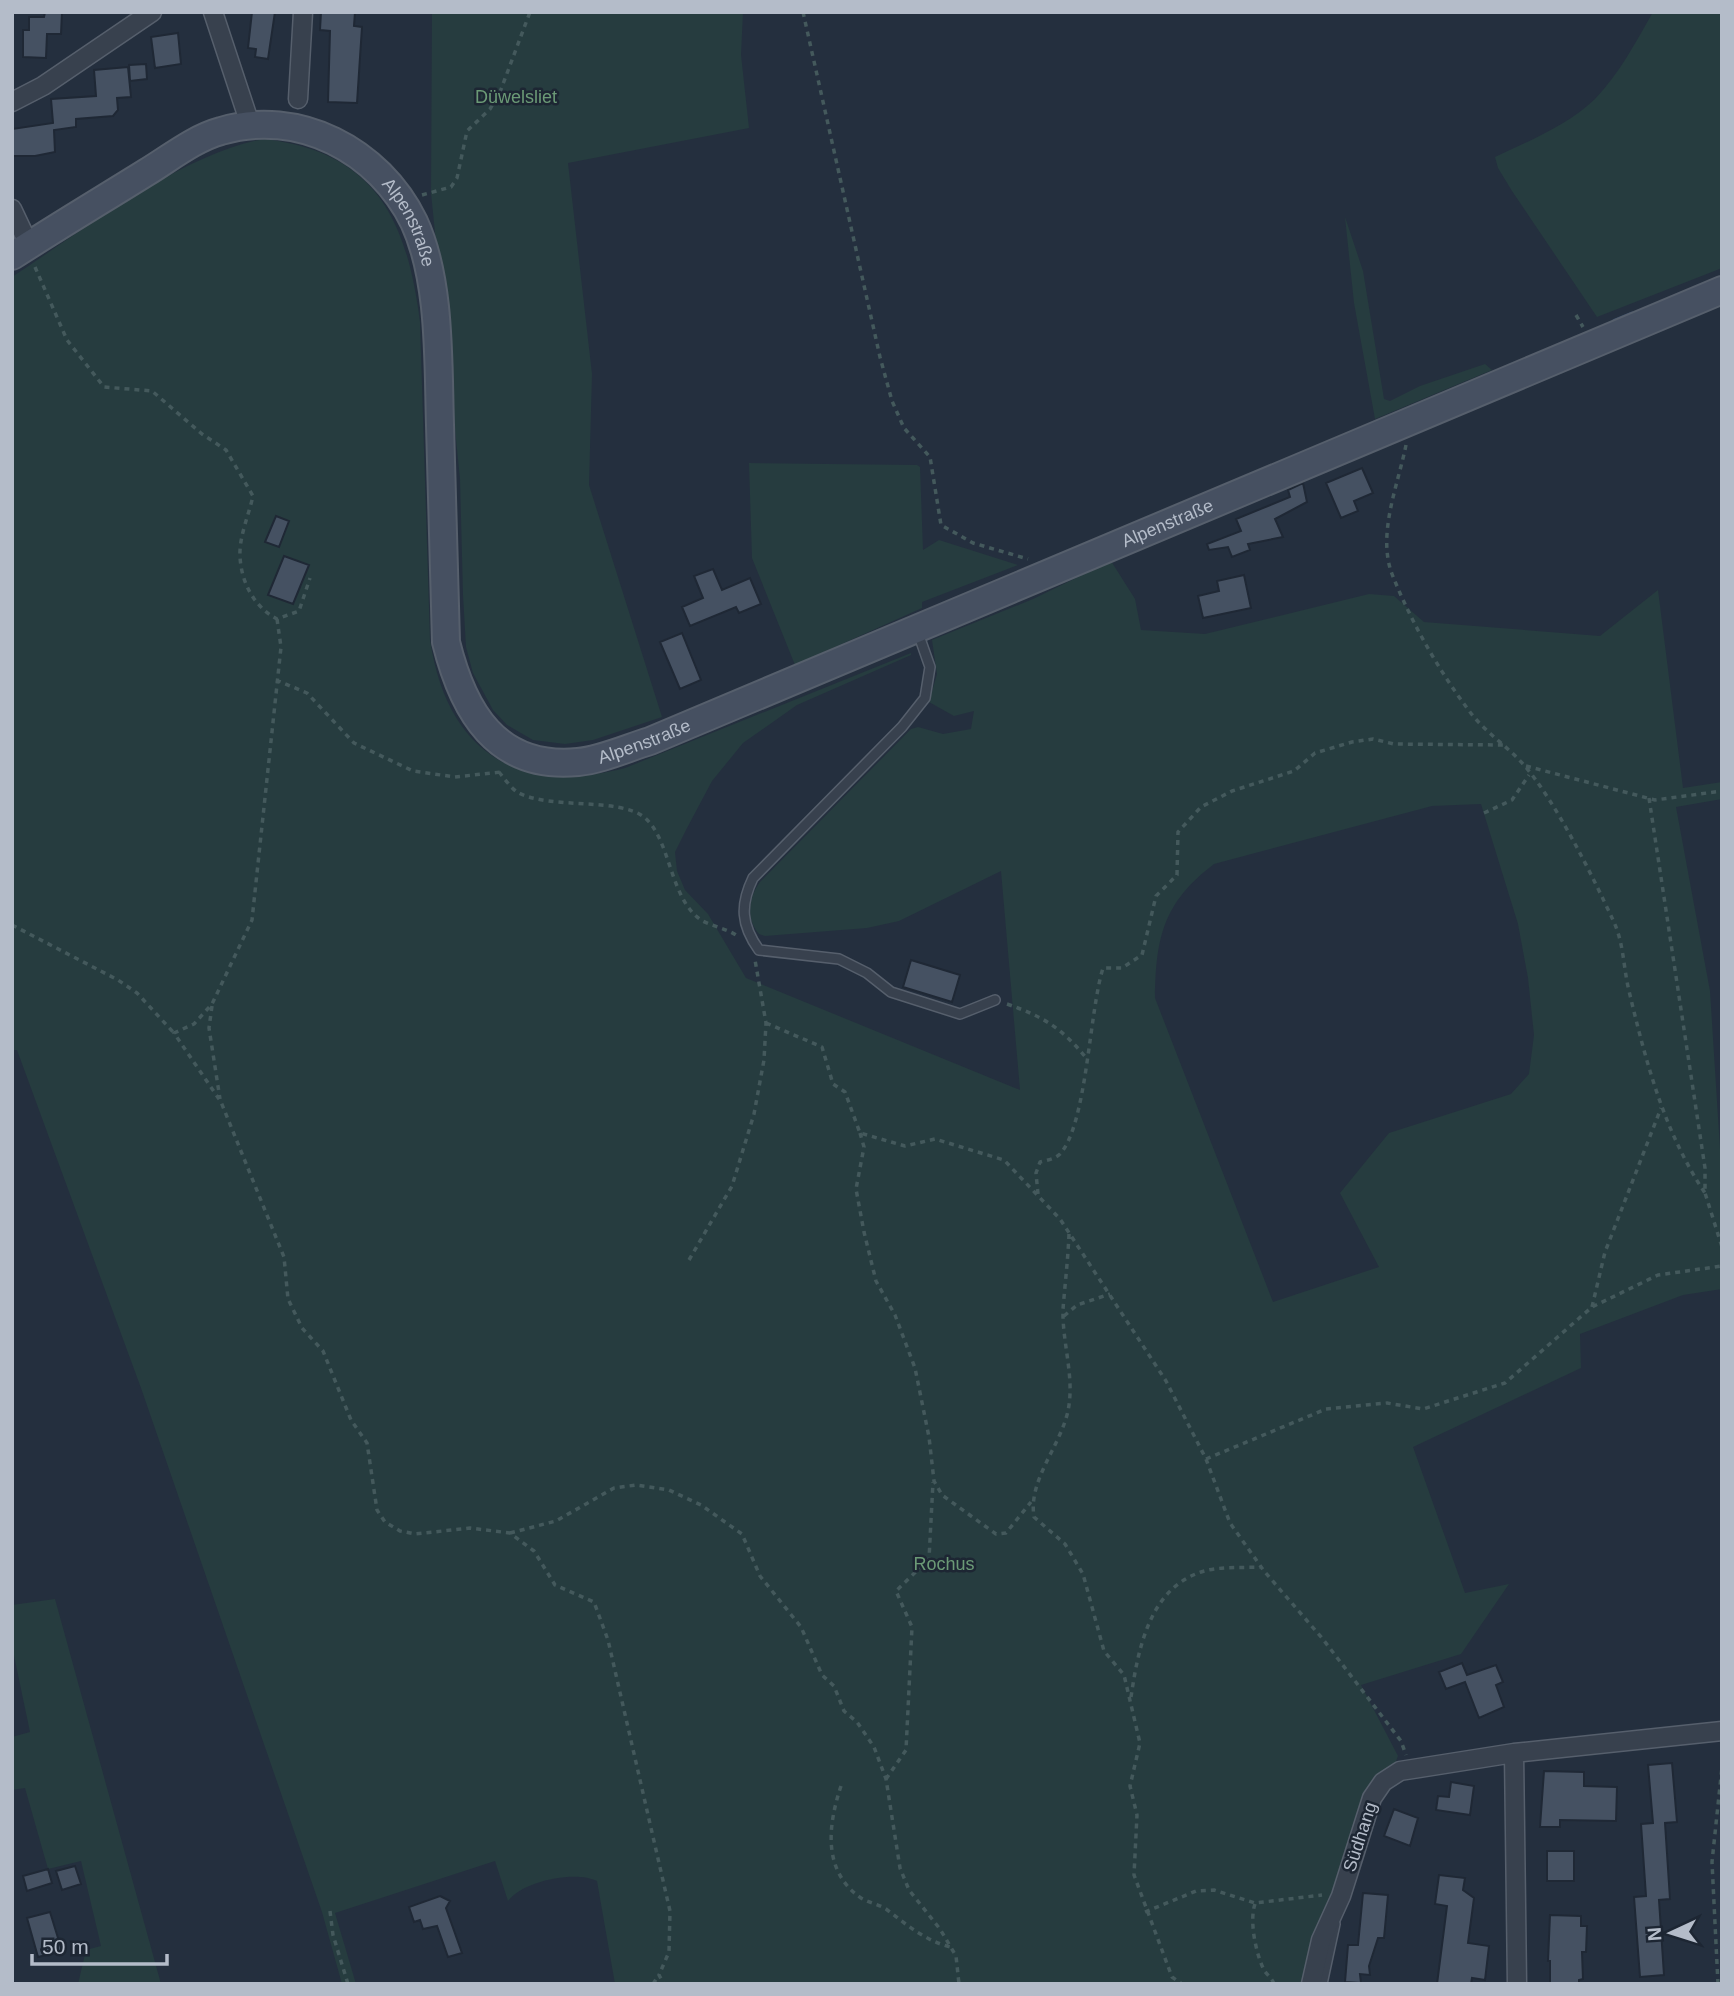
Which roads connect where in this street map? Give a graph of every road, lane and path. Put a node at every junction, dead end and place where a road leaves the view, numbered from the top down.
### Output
1 (152, 12) edge
2 (213, 12) edge
3 (303, 12) edge
4 (530, 12) edge
5 (803, 12) edge
6 (298, 99) dead end
7 (12, 102) edge
8 (250, 124) junction
9 (431, 193) dead end
10 (12, 209) edge
11 (21, 250) edge
12 (1722, 290) edge
13 (1406, 425) junction
14 (1036, 577) junction
15 (310, 578) dead end
16 (277, 619) junction
17 (917, 628) junction
18 (276, 680) junction
19 (1503, 745) junction
20 (1524, 765) junction
21 (1530, 774) junction
22 (1722, 790) edge
23 (1649, 798) junction
24 (1484, 813) dead end
25 (12, 925) edge
26 (743, 943) dead end
27 (748, 950) dead end
28 (995, 1000) joint
29 (212, 1004) junction
30 (766, 1023) junction
31 (174, 1033) junction
32 (1087, 1059) junction
33 (220, 1102) junction
34 (1661, 1106) junction
35 (860, 1133) junction
36 (1705, 1193) junction
37 (1038, 1196) junction
38 (1069, 1232) junction
39 (1722, 1247) edge
40 (689, 1260) dead end
41 (1722, 1266) edge
42 (1110, 1294) junction
43 (1592, 1307) junction
44 (1064, 1316) junction
45 (1206, 1459) junction
46 (934, 1481) junction
47 (1032, 1502) junction
48 (510, 1533) junction
49 (1261, 1567) junction
50 (1130, 1700) junction
51 (1722, 1731) edge
52 (1514, 1753) junction
53 (1722, 1767) edge
54 (1411, 1768) junction
55 (886, 1779) junction
56 (841, 1786) dead end
57 (1340, 1896) junction
58 (1255, 1903) junction
59 (330, 1911) dead end
60 (1145, 1912) junction
61 (950, 1947) junction
62 (659, 1975) junction
63 (348, 1984) edge
64 (653, 1984) edge
65 (664, 1984) edge
66 (959, 1984) edge
67 (1182, 1984) edge
68 (1274, 1984) edge
69 (1311, 1984) edge
70 (1322, 1984) edge
71 (1517, 1984) edge
72 (1717, 1984) edge

1 - 7 street
2 - 8 street
3 - 6 street
4 - 9 path
5 - 14 path
8 - 11 street, Alpenstraße
8 - 17 street, Alpenstraße
10 - 11 street
11 - 16 path
12 - 13 street, Alpenstraße
13 - 14 street, Alpenstraße
13 - 19 path
14 - 17 street, Alpenstraße
15 - 16 path
16 - 18 path
17 - 28 lane
18 - 26 path
18 - 29 path
19 - 20 path
19 - 32 path
20 - 21 path
20 - 23 path
21 - 24 path
21 - 34 path
22 - 23 path
23 - 36 path
25 - 31 path
27 - 30 path
28 - 32 path
29 - 31 path
29 - 33 path
30 - 35 path
30 - 40 path
31 - 33 path
32 - 37 path
33 - 48 path
34 - 36 path
34 - 43 path
35 - 37 path
35 - 46 path
36 - 39 path
37 - 38 path
38 - 42 path
38 - 44 path
41 - 43 path
42 - 44 path
42 - 45 path
43 - 45 path
44 - 47 path
45 - 49 path
46 - 47 path
46 - 55 path
47 - 50 path
48 - 55 path
48 - 62 path
49 - 50 path
49 - 54 path
50 - 60 path
51 - 52 street, Südhang
52 - 54 street, Südhang
52 - 71 street
53 - 72 path
54 - 57 street, Südhang
55 - 61 path
56 - 61 path
57 - 58 path
57 - 69 street, Südhang
57 - 70 lane
58 - 60 path
58 - 68 path
59 - 63 path
60 - 67 path
61 - 66 path
62 - 64 path
62 - 65 path

